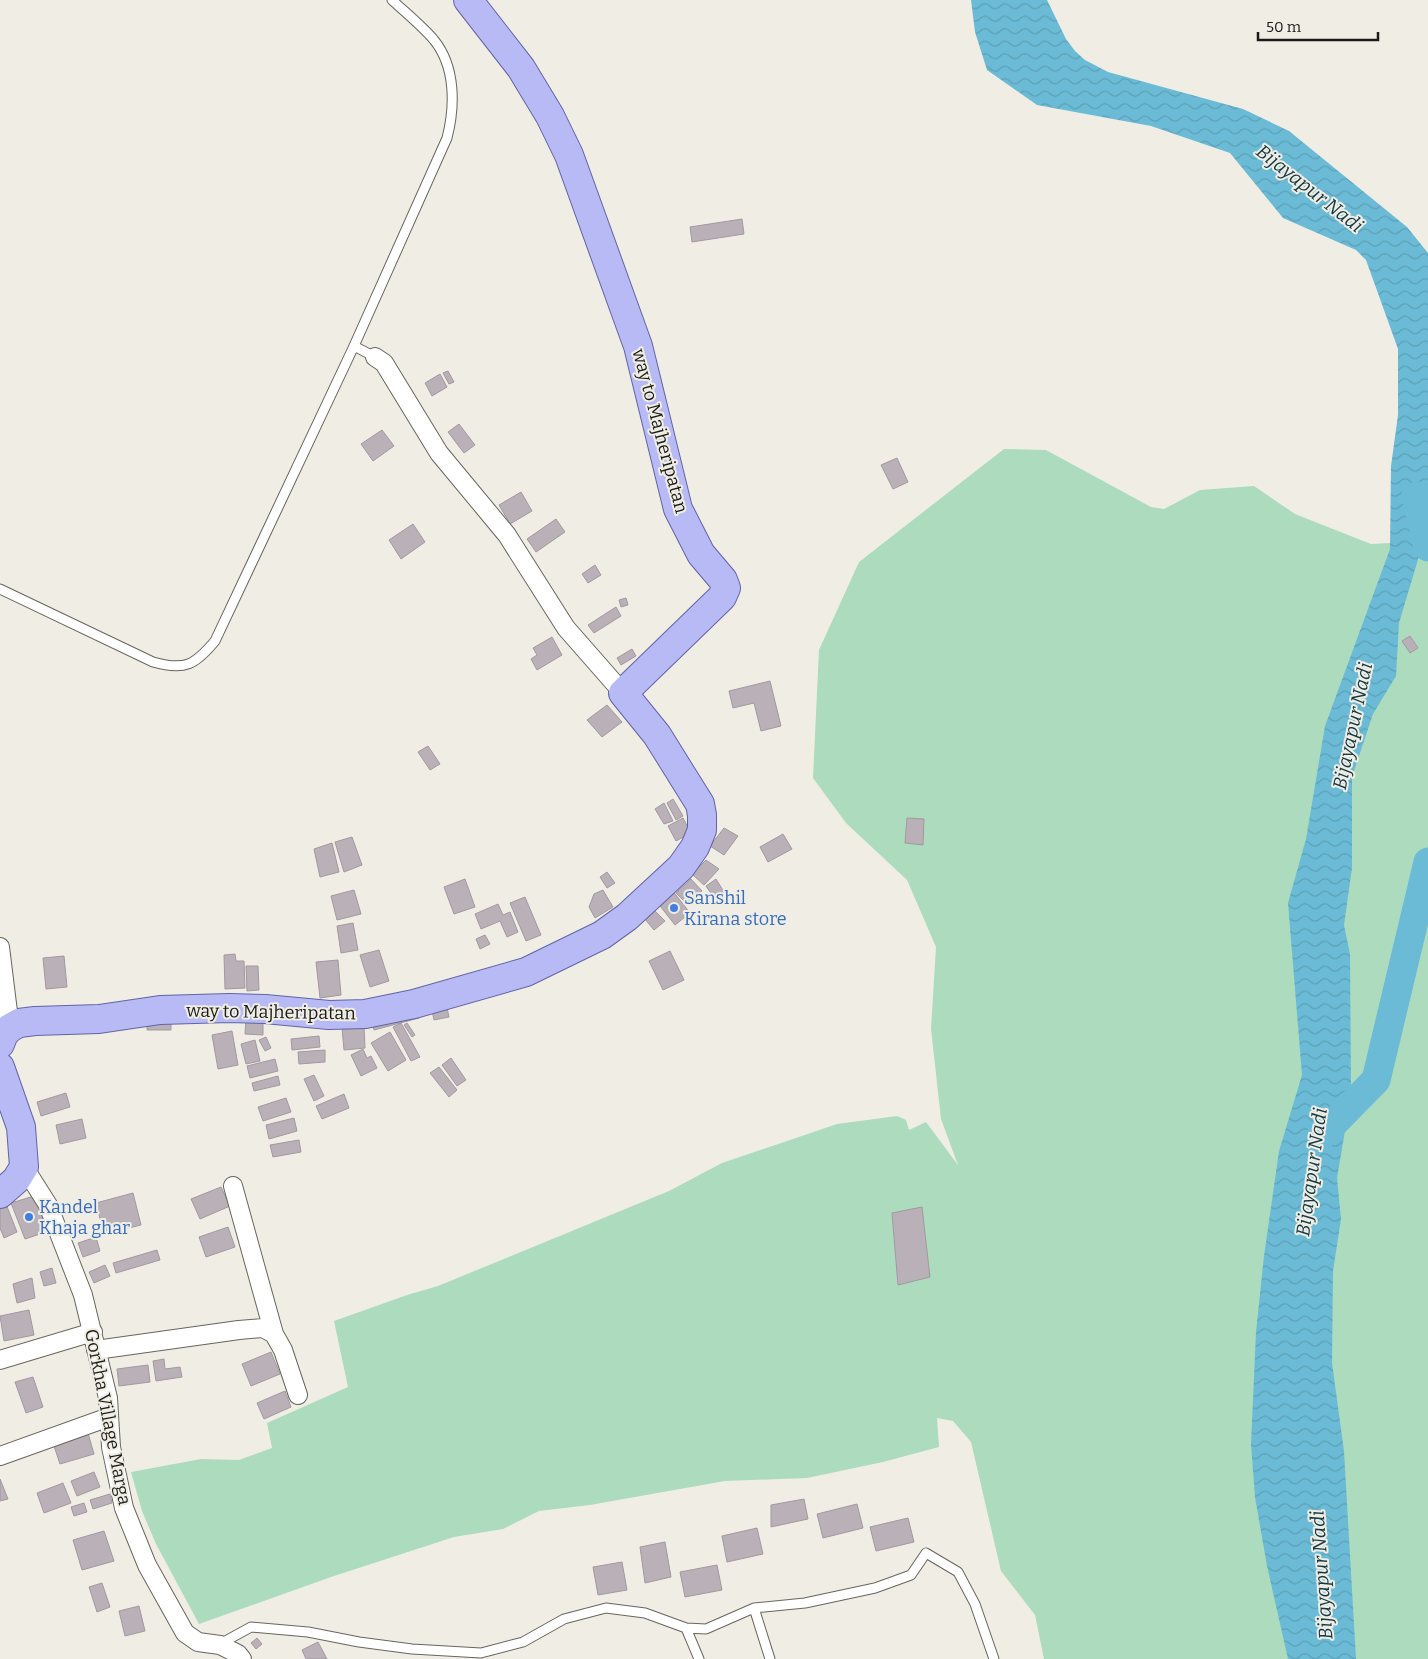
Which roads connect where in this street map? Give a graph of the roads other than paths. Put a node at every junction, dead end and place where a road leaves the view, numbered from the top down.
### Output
1 (392, 0) edge
2 (468, 0) edge
3 (354, 346) junction
4 (375, 357) joint
5 (0, 589) edge
6 (623, 693) junction
7 (0, 947) edge
8 (3, 1038) edge
9 (0, 1067) edge
10 (24, 1167) junction
11 (233, 1186) dead end
12 (0, 1194) edge
13 (93, 1332) junction
14 (274, 1334) junction
15 (96, 1350) junction
16 (0, 1360) edge
17 (298, 1395) dead end
18 (109, 1417) junction
19 (0, 1456) edge
20 (754, 1608) junction
21 (686, 1628) junction
22 (220, 1645) junction
23 (242, 1659) edge
24 (699, 1659) edge
25 (770, 1659) edge
26 (994, 1659) edge

1 - 3 lane
2 - 6 main road, way to Majheripatan
3 - 4 lane
3 - 5 lane
4 - 6 street
6 - 8 main road, way to Majheripatan
7 - 8 street
9 - 10 main road
10 - 12 main road
10 - 13 street, Gorkha Village Marga
11 - 14 street
13 - 15 street, Gorkha Village Marga
13 - 16 street
14 - 15 street
14 - 17 street
15 - 18 street, Gorkha Village Marga
18 - 19 street
18 - 22 street, Gorkha Village Marga
20 - 21 lane
20 - 25 lane
20 - 26 lane
21 - 22 lane
21 - 24 lane
22 - 23 street, Gorkha Village Marga

